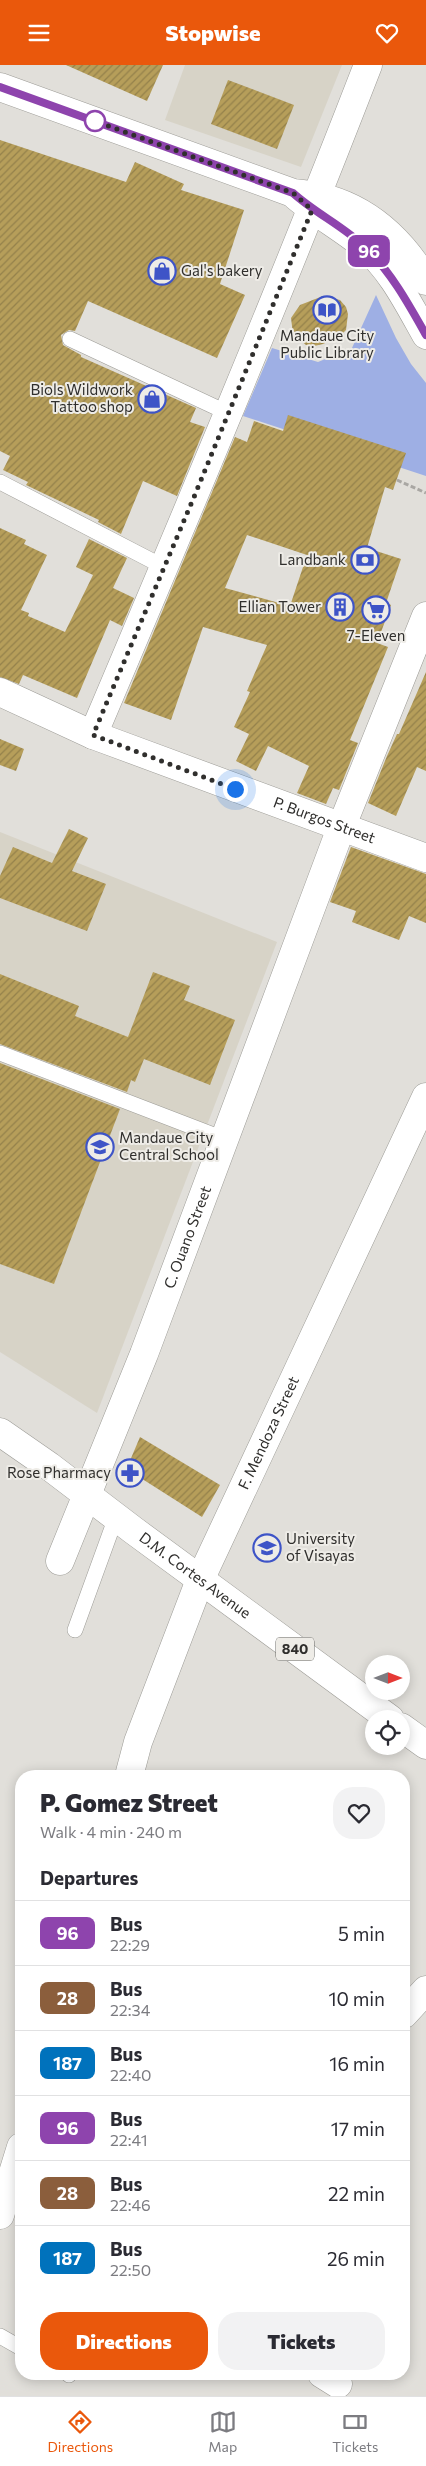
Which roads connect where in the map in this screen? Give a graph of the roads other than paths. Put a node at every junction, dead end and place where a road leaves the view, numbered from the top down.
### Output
1 (368, 65) edge
2 (0, 87) edge
3 (308, 199) junction
4 (426, 281) edge
5 (426, 335) edge
6 (70, 339) dead end
7 (228, 413) junction
8 (0, 482) edge
9 (164, 567) junction
10 (426, 616) edge
11 (0, 692) edge
12 (93, 735) junction
13 (341, 828) junction
14 (426, 858) edge
15 (0, 1053) edge
16 (426, 1097) edge
17 (224, 1139) junction
18 (0, 1432) edge
19 (88, 1496) junction
20 (116, 1517) junction
21 (60, 1561) dead end
22 (200, 1580) junction
23 (76, 1630) dead end
24 (378, 1710) edge
25 (410, 1733) edge
26 (426, 1745) edge
27 (131, 1770) edge
28 (426, 1990) edge
29 (410, 2007) edge
30 (15, 2183) edge
31 (0, 2215) edge
32 (0, 2337) edge
33 (15, 2345) edge

1 - 3 main road
2 - 3 main road
3 - 4 main road
3 - 5 main road
3 - 7 main road
6 - 7 lane
7 - 9 main road
8 - 9 lane
9 - 12 main road
10 - 13 main road, C. Ouano Street
11 - 12 main road, P. Burgos Street
12 - 13 main road, P. Burgos Street
13 - 14 main road, P. Burgos Street
13 - 17 main road, C. Ouano Street
15 - 17 lane
16 - 22 main road, F. Mendoza Street
17 - 19 main road, C. Ouano Street
18 - 19 main road, D.M. Cortes Avenue / 840
19 - 20 main road, D.M. Cortes Avenue / 840
19 - 21 main road, C. Ouano Street
20 - 22 main road, D.M. Cortes Avenue / 840
20 - 23 lane
22 - 24 main road, D.M. Cortes Avenue / 840
22 - 27 main road, F. Mendoza Street
25 - 26 main road
28 - 29 main road
30 - 31 main road
32 - 33 lane

